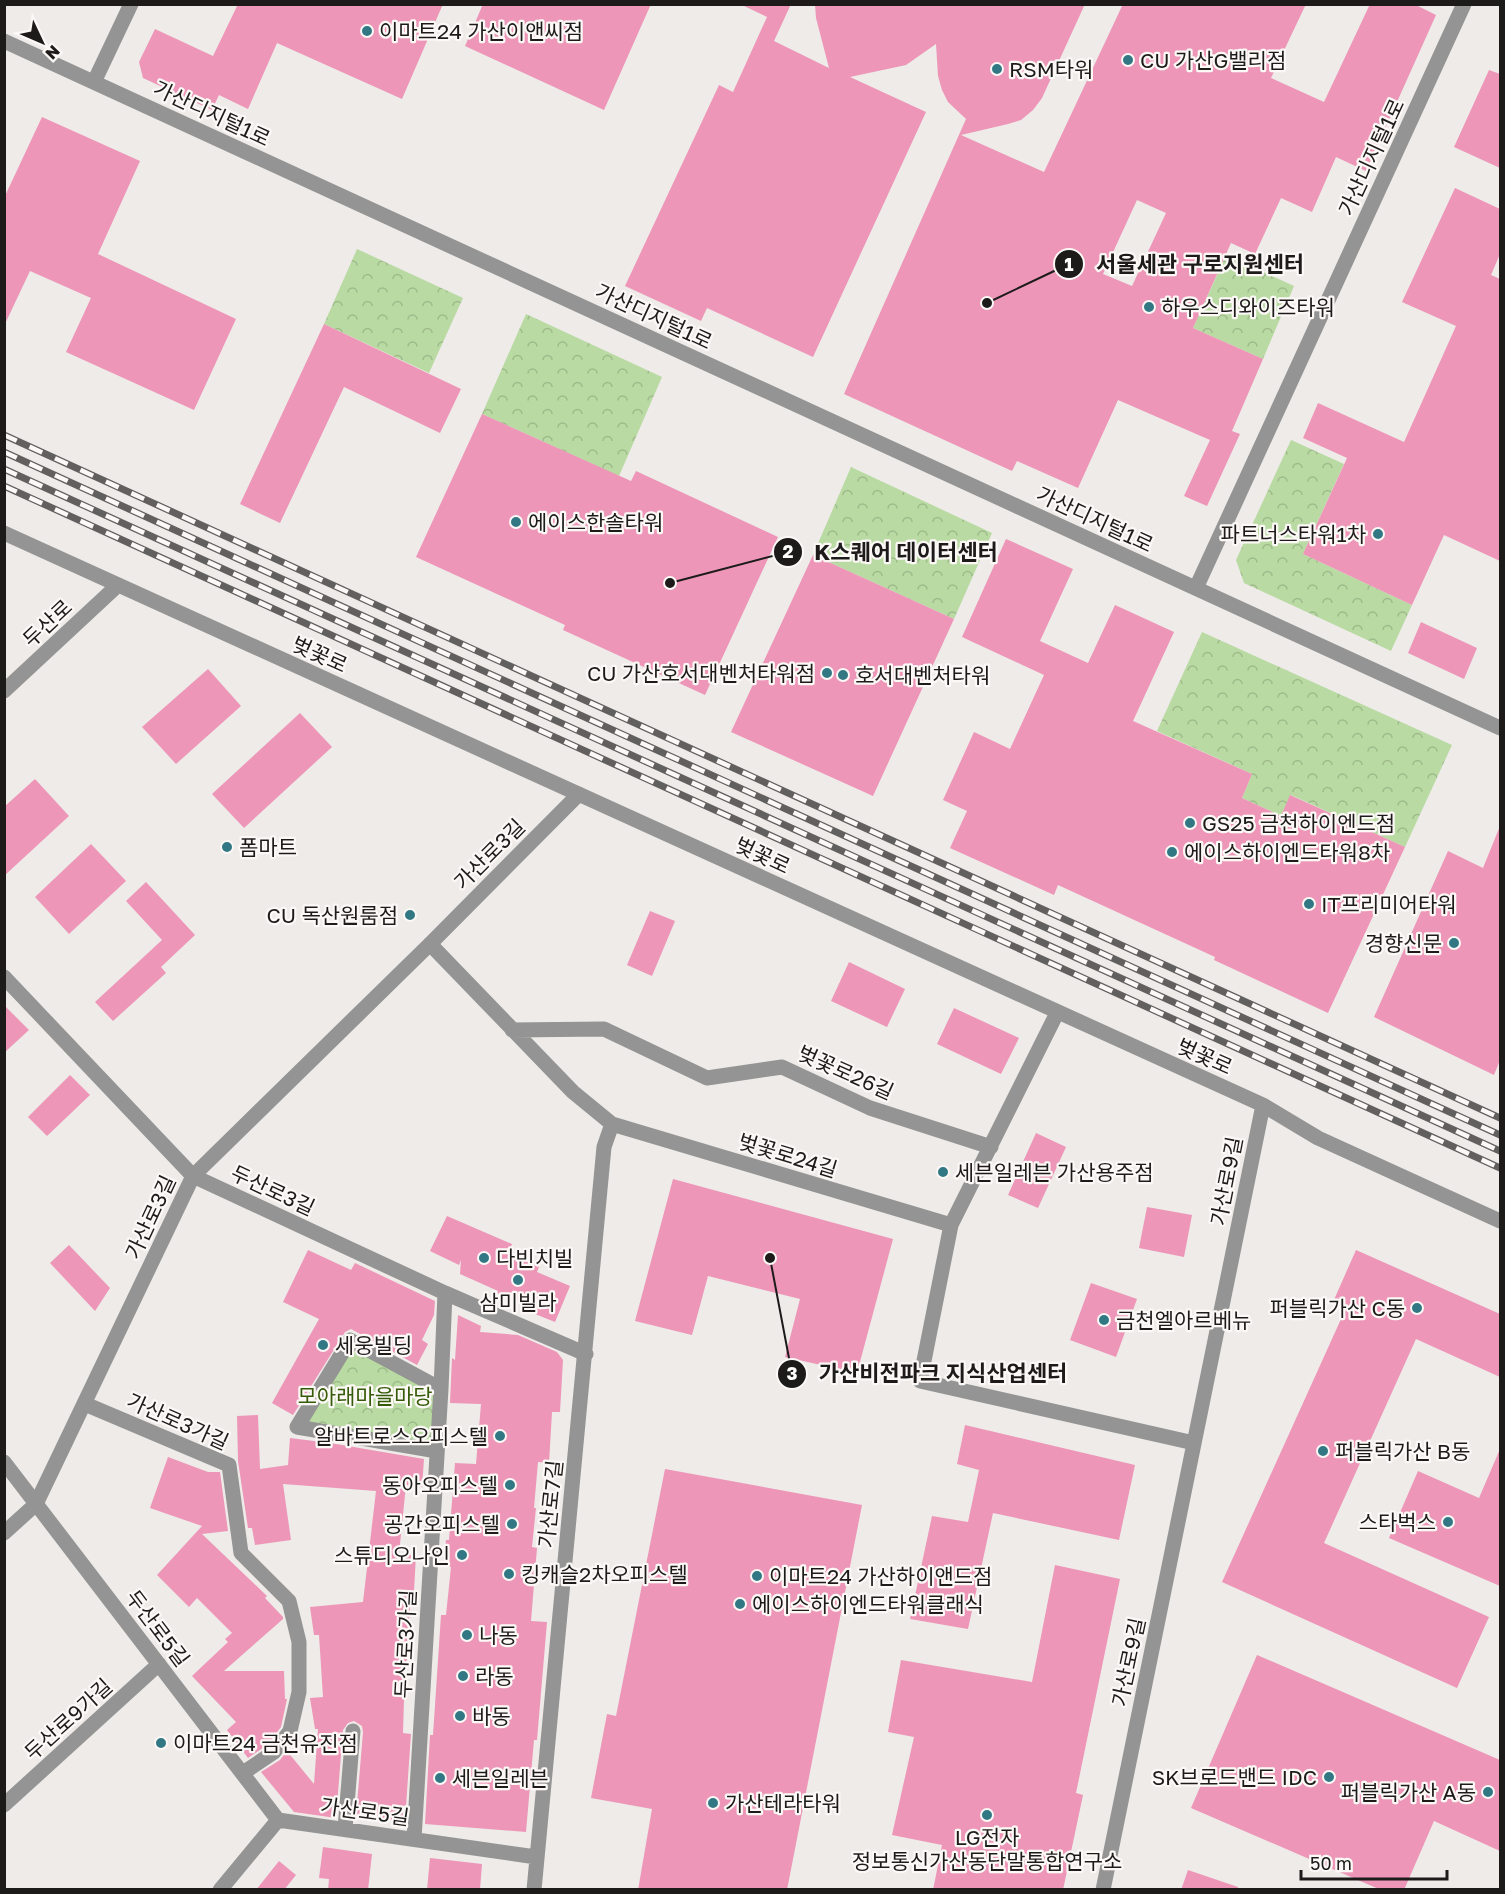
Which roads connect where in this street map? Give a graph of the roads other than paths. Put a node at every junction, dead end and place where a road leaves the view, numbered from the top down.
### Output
1 (131, 4) edge
2 (1464, 4) edge
3 (4, 41) edge
4 (94, 82) junction
5 (4, 533) edge
6 (118, 585) junction
7 (1196, 588) junction
8 (4, 691) edge
9 (1500, 728) edge
10 (579, 794) junction
11 (430, 944) junction
12 (4, 977) edge
13 (1058, 1013) junction
14 (512, 1030) junction
15 (1263, 1105) junction
16 (612, 1124) junction
17 (992, 1147) junction
18 (193, 1176) junction
19 (1500, 1221) edge
20 (951, 1225) junction
21 (445, 1293) junction
22 (586, 1354) junction
23 (441, 1389) junction
24 (85, 1404) junction
25 (1194, 1443) junction
26 (437, 1451) junction
27 (4, 1462) edge
28 (36, 1504) junction
29 (4, 1533) edge
30 (159, 1664) junction
31 (353, 1731) dead end
32 (243, 1773) junction
33 (4, 1805) edge
34 (278, 1820) junction
35 (345, 1829) junction
36 (414, 1839) junction
37 (536, 1857) junction
38 (220, 1890) edge
39 (534, 1890) edge
40 (1103, 1890) edge

1 - 4 street
2 - 7 street, 가산디지털1로
3 - 4 street, 가산디지털1로
4 - 7 street, 가산디지털1로
5 - 6 street, 벚꽃로
6 - 8 street, 두산로
6 - 10 street, 벚꽃로
7 - 9 street, 가산디지털1로
10 - 11 street, 가산로3길
10 - 13 street, 벚꽃로
11 - 14 street
11 - 18 street, 가산로3길
12 - 18 street, 두산로3길
13 - 15 street, 벚꽃로
13 - 17 street
14 - 16 street
14 - 17 street, 벚꽃로26길
15 - 19 street, 벚꽃로
15 - 25 street, 가산로9길
16 - 20 street, 벚꽃로24길
16 - 22 street, 가산로7길
17 - 20 street
18 - 21 street, 두산로3길
18 - 24 street, 가산로3길
20 - 25 street
21 - 22 street, 두산로3길
21 - 23 street, 두산로3가길
22 - 37 street, 가산로7길
23 - 26 street, 두산로3가길
23 - 26 street
24 - 28 street, 가산로3길
24 - 32 street, 가산로3가길
25 - 40 street, 가산로9길
26 - 36 street, 두산로3가길
27 - 28 street, 두산로5길
28 - 29 street, 가산로3길
28 - 30 street, 두산로5길
30 - 32 street, 두산로5길
30 - 33 street, 두산로9가길
31 - 35 street
32 - 34 street, 두산로5길
34 - 35 street, 가산로5길
34 - 38 street
35 - 36 street, 가산로5길
36 - 37 street, 가산로5길
37 - 39 street, 가산로7길

